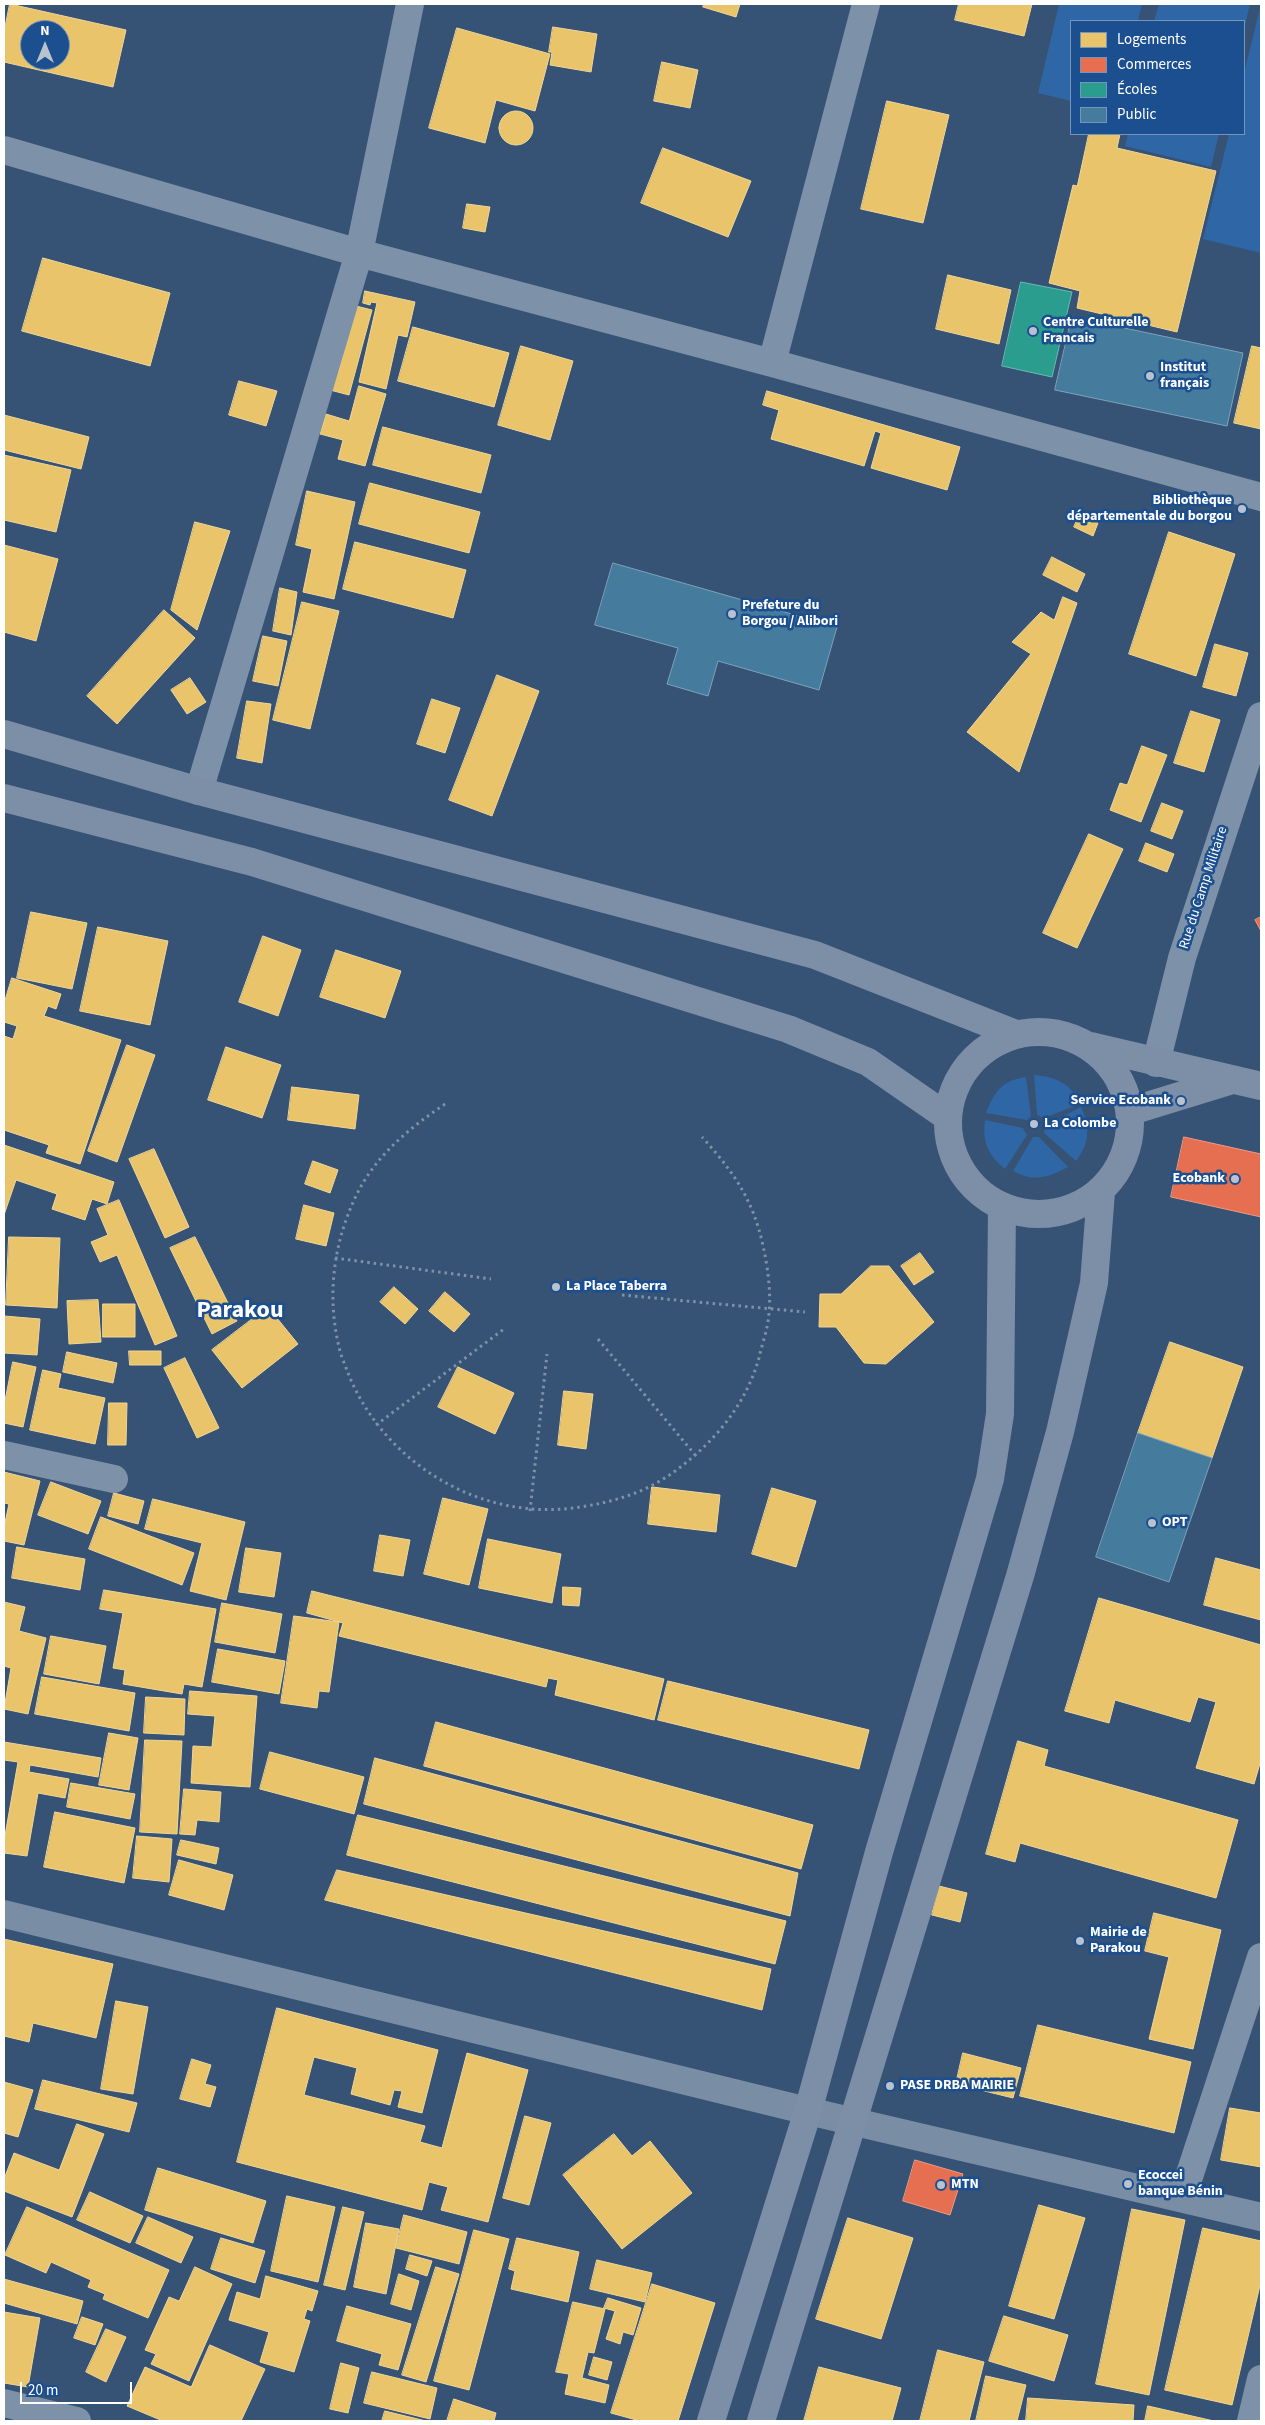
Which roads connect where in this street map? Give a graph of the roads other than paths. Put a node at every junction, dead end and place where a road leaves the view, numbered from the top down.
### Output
1 (410, 4) edge
2 (866, 4) edge
3 (4, 150) edge
4 (359, 253) junction
5 (772, 363) junction
6 (1261, 497) edge
7 (1261, 716) edge
8 (4, 734) edge
9 (199, 791) junction
10 (4, 798) edge
11 (1016, 1034) junction
12 (1090, 1046) junction
13 (1156, 1063) junction
14 (1235, 1079) junction
15 (1261, 1086) edge
16 (1131, 1111) junction
17 (946, 1116) junction
18 (1101, 1192) junction
19 (1002, 1208) junction
20 (4, 1455) edge
21 (114, 1479) dead end
22 (4, 1914) edge
23 (1261, 1957) edge
24 (808, 2111) junction
25 (853, 2122) junction
26 (1182, 2198) junction
27 (1261, 2217) edge
28 (1261, 2379) edge
29 (4, 2404) edge
30 (77, 2421) edge
31 (711, 2421) edge
32 (761, 2421) edge
33 (1251, 2421) edge

1 - 4 street
2 - 5 street
3 - 4 street
4 - 5 street
4 - 9 street
5 - 6 street
7 - 13 street, Rue du Camp Militaire
8 - 9 main road
9 - 11 main road
10 - 17 main road
11 - 12 main road
11 - 17 main road
12 - 13 main road
12 - 16 main road
13 - 14 main road
14 - 15 main road
14 - 16 main road
16 - 18 main road
17 - 19 main road
18 - 19 main road
18 - 25 main road
19 - 24 main road
20 - 21 street
22 - 24 street
23 - 26 street
24 - 25 street
24 - 31 main road
25 - 26 street
25 - 32 main road
26 - 27 street
28 - 33 street
29 - 30 street

